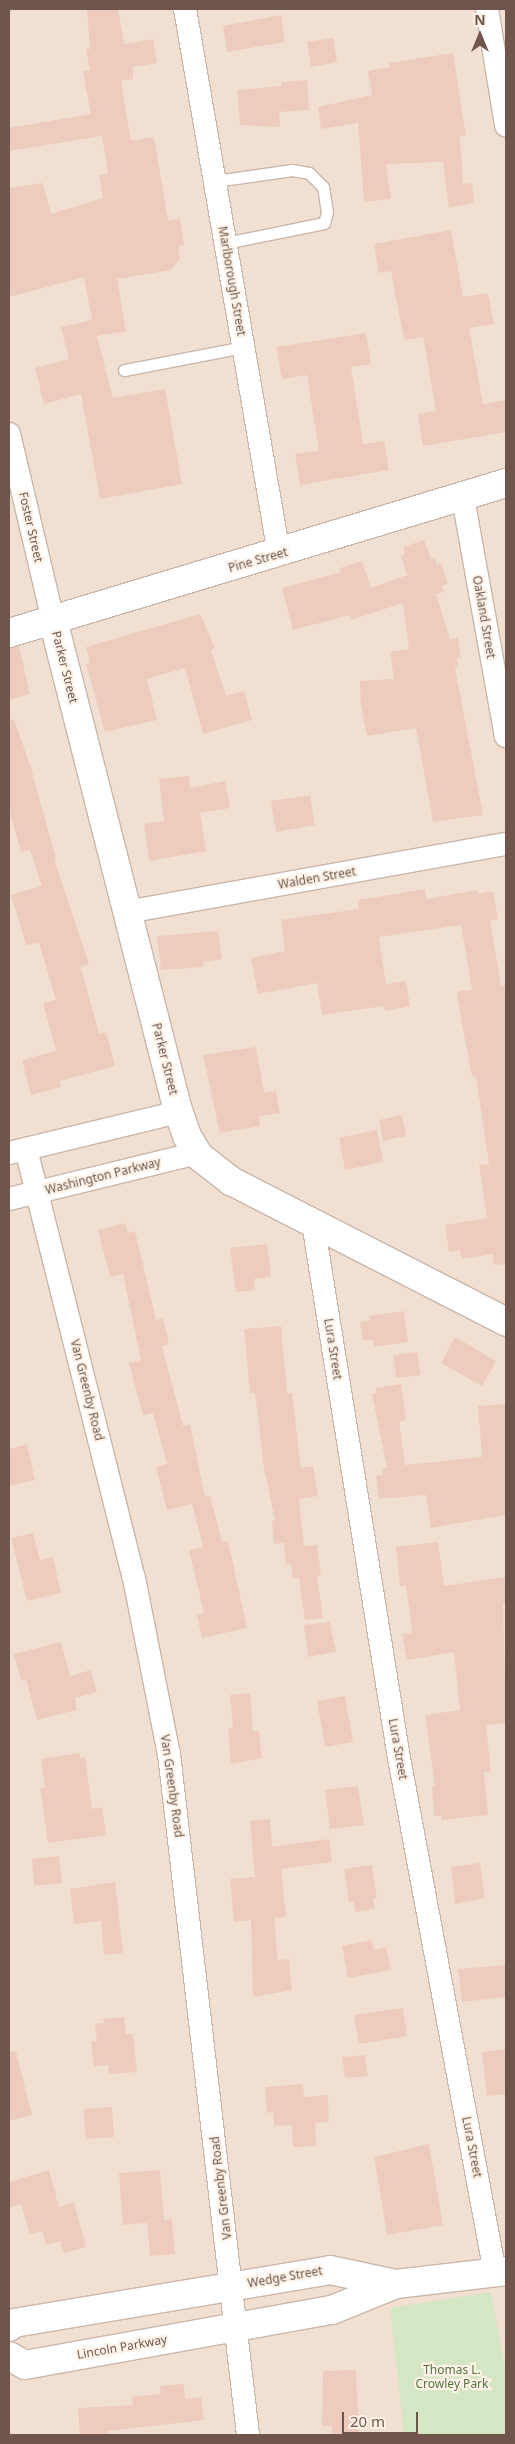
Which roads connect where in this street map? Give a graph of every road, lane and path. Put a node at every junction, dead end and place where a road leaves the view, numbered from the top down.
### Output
1 (185, 9) edge
2 (487, 9) edge
3 (506, 125) edge
4 (215, 181) junction
5 (226, 244) junction
6 (244, 347) junction
7 (124, 370) dead end
8 (9, 434) edge
9 (506, 484) edge
10 (462, 498) junction
11 (279, 554) junction
12 (53, 620) junction
13 (9, 633) edge
14 (506, 736) edge
15 (506, 844) edge
16 (127, 912) junction
17 (179, 1112) junction
18 (18, 1151) edge
19 (197, 1153) junction
20 (37, 1192) junction
21 (9, 1199) edge
22 (313, 1223) junction
23 (506, 1322) edge
24 (501, 2272) edge
25 (396, 2284) junction
26 (233, 2286) junction
27 (237, 2326) junction
28 (9, 2327) edge
29 (9, 2356) edge
30 (248, 2435) edge

1 - 4 street, Marlborough Street
2 - 3 street
4 - 5 street, Marlborough Street
4 - 5 lane
5 - 6 street, Marlborough Street
6 - 7 lane
6 - 11 street, Marlborough Street
8 - 12 street, Foster Street
9 - 10 street, Pine Street
10 - 11 street, Pine Street
10 - 14 street, Oakland Street
11 - 12 street, Pine Street
12 - 13 street, Pine Street
12 - 16 street, Parker Street
15 - 16 street, Walden Street
16 - 17 street, Parker Street
17 - 18 street
17 - 19 street, Parker Street
18 - 20 street, Van Greenby Road
19 - 20 street, Washington Parkway
19 - 22 street, Parker Street
20 - 21 street, Washington Parkway
20 - 26 street, Van Greenby Road
22 - 23 street, Parker Street
22 - 24 street, Lura Street
24 - 25 street, Wedge Street
25 - 26 street, Wedge Street
25 - 27 street, Wedge Street
26 - 27 street, Van Greenby Road
26 - 28 street
27 - 29 street, Lincoln Parkway
27 - 30 street, Van Greenby Road

